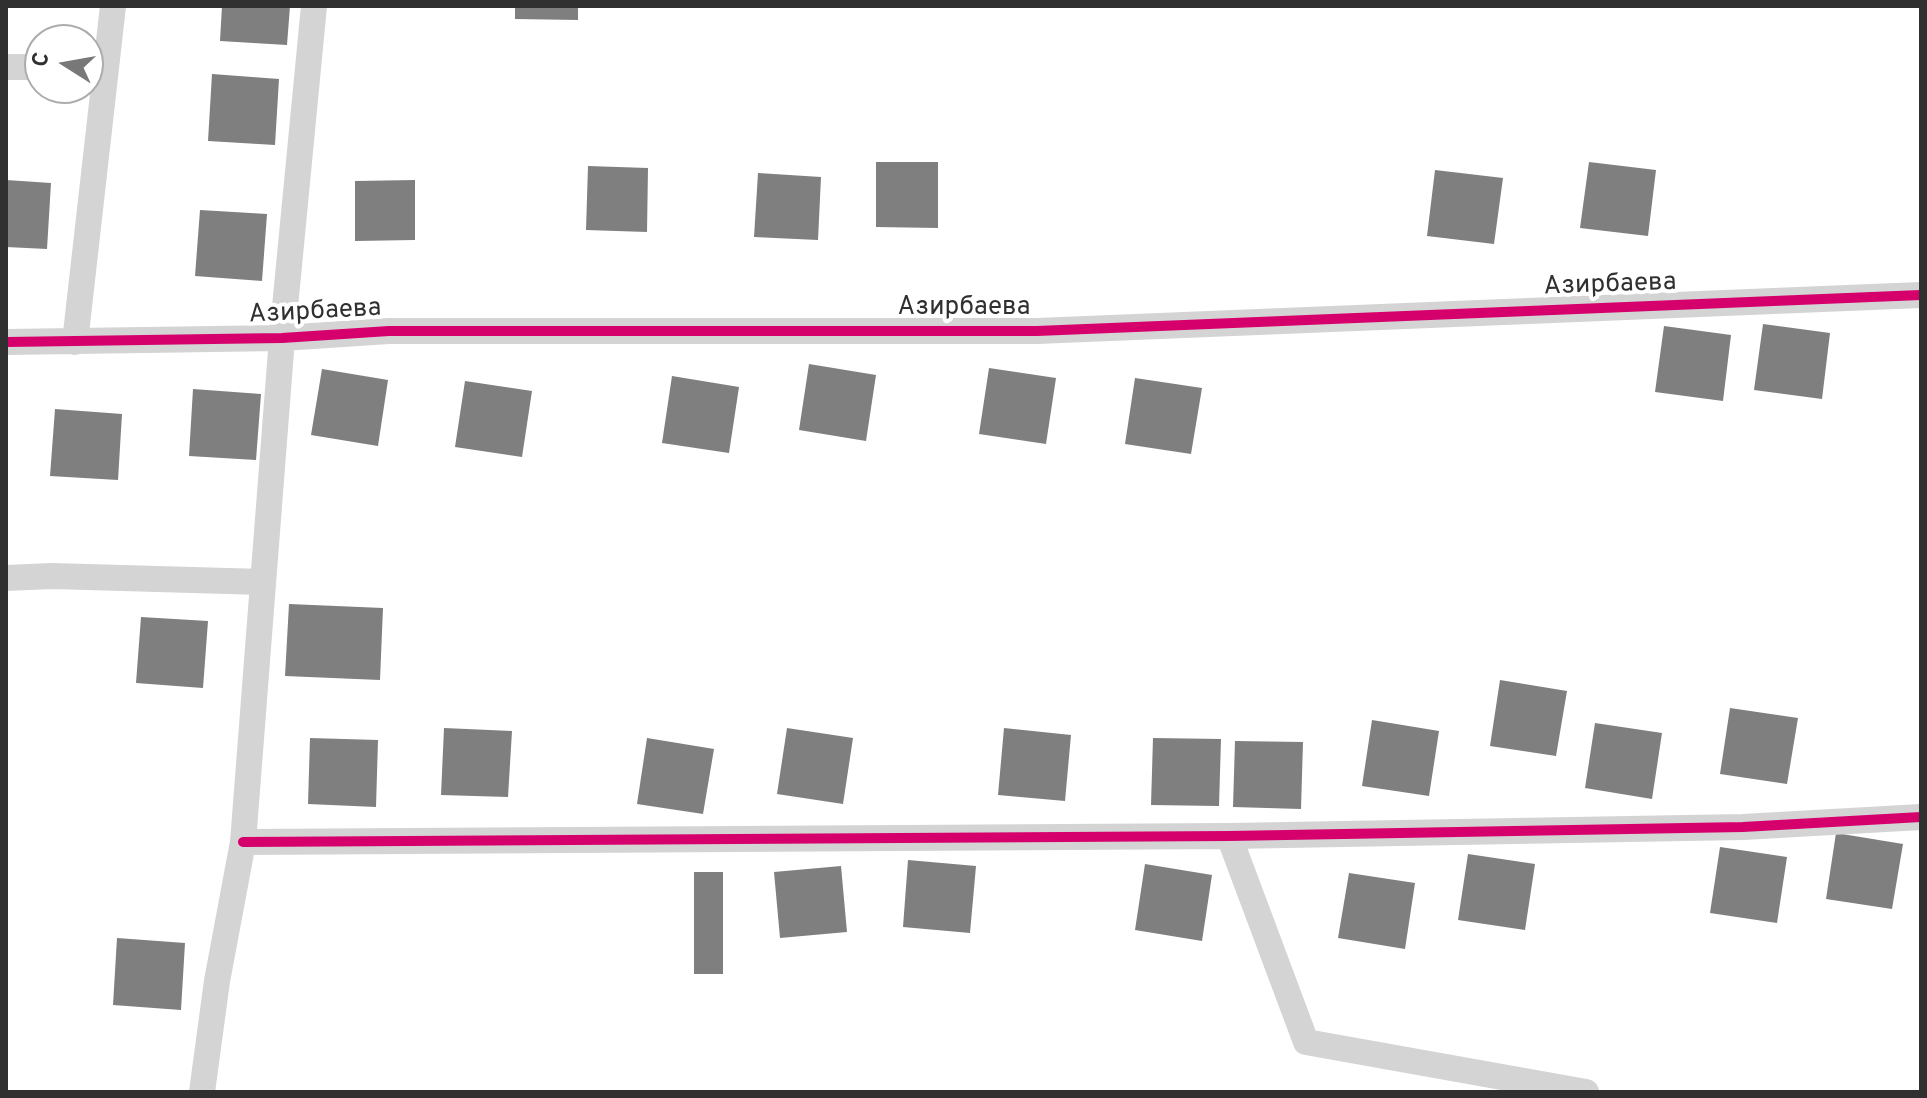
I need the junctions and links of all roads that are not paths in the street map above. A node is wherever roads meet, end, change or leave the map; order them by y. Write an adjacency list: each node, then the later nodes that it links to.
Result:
1 (113, 6): 3 (street)
2 (314, 6): 6 (street)
3 (104, 39)
4 (93, 104): 8 (street)
5 (1921, 295): 6 (street, Азирбаева)
6 (282, 338): 8 (street, Азирбаева); 10 (street)
7 (6, 342): 8 (street, Азирбаева)
8 (75, 342)
9 (6, 578): 10 (street)
10 (263, 582): 13 (street)
11 (1921, 817): 12 (street)
12 (1229, 836): 13 (street); 15 (street)
13 (243, 842): 14 (street)
14 (202, 1092)
15 (1586, 1092)

